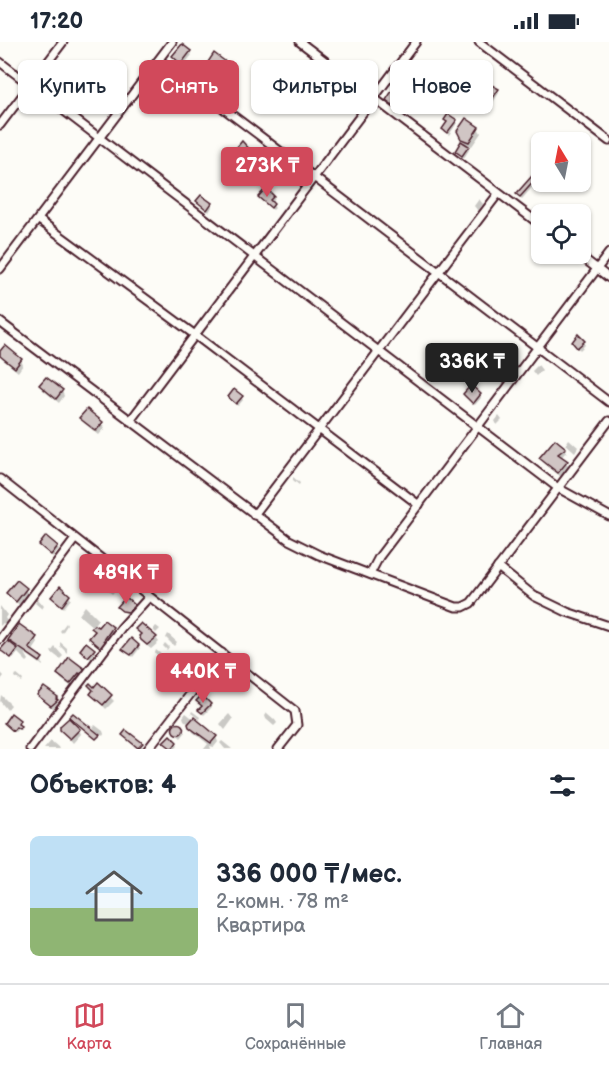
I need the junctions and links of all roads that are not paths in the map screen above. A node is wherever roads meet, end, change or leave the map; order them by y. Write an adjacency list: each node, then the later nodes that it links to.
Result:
1 (63, 42): 6 (street)
2 (172, 42): 7 (street)
3 (300, 42): 8 (street)
4 (416, 42): 12 (street)
5 (479, 42): 20 (street)
6 (50, 60)
7 (159, 60)
8 (323, 60)
9 (0, 62): 10 (street)
10 (18, 76)
11 (139, 86): 19 (street)
12 (378, 92)
13 (18, 102): 18 (street)
14 (378, 103): 22 (street)
15 (67, 114): 19 (street)
16 (231, 114): 21 (street)
17 (362, 114): 21 (street)
18 (0, 125)
19 (99, 138): 24 (street); 26 (street)
20 (609, 141)
21 (315, 177): 26 (street); 30 (street)
22 (498, 194): 23 (street); 30 (street)
23 (531, 218)
24 (39, 220): 28 (street); 33 (street)
25 (609, 253): 29 (street)
26 (254, 256): 33 (street); 35 (street)
27 (591, 264): 29 (street)
28 (0, 269)
29 (597, 269): 31 (street); 34 (street)
30 (437, 273): 34 (street); 35 (street)
31 (609, 278)
32 (0, 322): 37 (street)
33 (195, 335): 37 (street); 40 (street)
34 (538, 348): 36 (street); 39 (street)
35 (379, 351): 39 (street); 40 (street)
36 (609, 402)
37 (130, 421): 44 (street)
38 (609, 421): 42 (street)
39 (479, 427): 42 (street); 43 (street)
40 (318, 430): 43 (street); 44 (street)
41 (0, 481): 46 (street)
42 (558, 488): 45 (street); 47 (street)
43 (419, 505): 48 (street)
44 (254, 515): 48 (street)
45 (609, 516)
46 (75, 539): 49 (street); 51 (street)
47 (498, 567): 48 (street); 50 (street)
48 (370, 574)
49 (149, 597): 52 (street); 53 (street)
50 (609, 626)
51 (0, 639)
52 (222, 653): 54 (street); 55 (street)
53 (30, 749)
54 (148, 749)
55 (278, 749)

